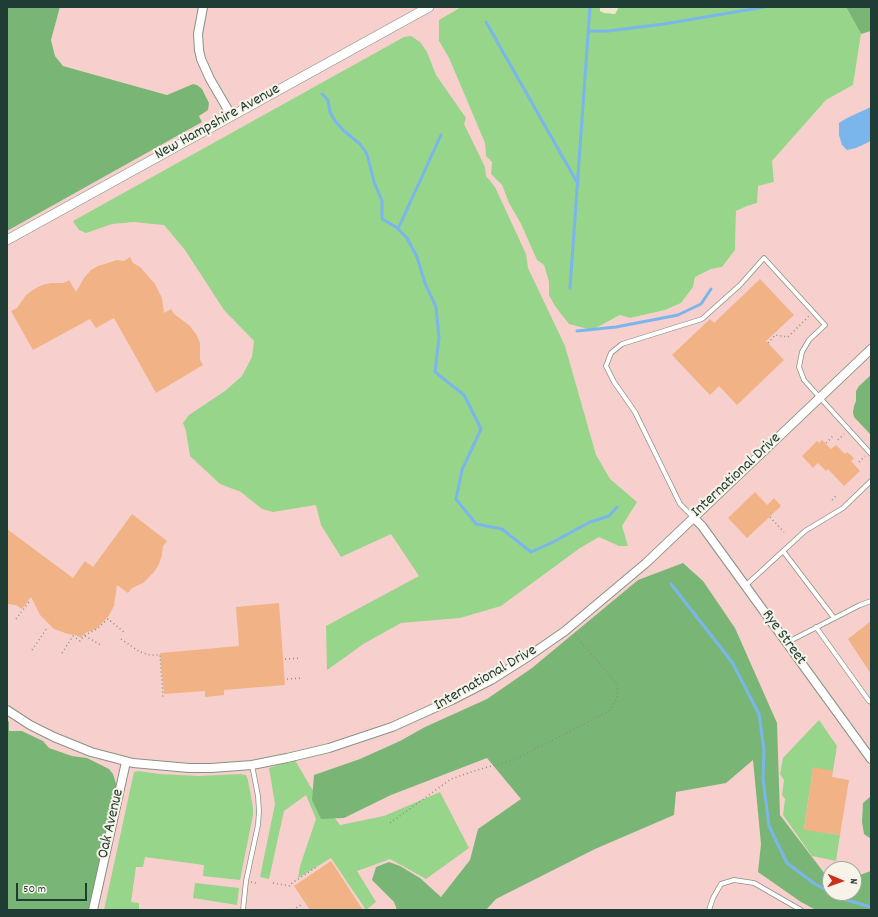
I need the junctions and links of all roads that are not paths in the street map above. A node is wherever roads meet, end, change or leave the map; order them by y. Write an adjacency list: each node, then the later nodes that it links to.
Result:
1 (203, 7): 3 (street)
2 (429, 7): 3 (street, New Hampshire Avenue)
3 (231, 115): 4 (street, New Hampshire Avenue)
4 (7, 240)
5 (871, 349): 6 (street, International Drive)
6 (820, 398): 7 (lane); 9 (street, International Drive); 9 (lane)
7 (871, 454)
8 (871, 481): 10 (lane)
9 (692, 517): 11 (street, Rye Street); 20 (street, International Drive)
10 (783, 551): 11 (lane); 13 (lane)
11 (745, 586): 15 (street, Rye Street)
12 (871, 601): 13 (lane)
13 (834, 618): 14 (lane)
14 (816, 627): 15 (lane); 16 (lane)
15 (786, 642): 18 (street, Rye Street)
16 (871, 702)
17 (7, 710): 19 (street, International Drive)
18 (871, 759)
19 (126, 762): 20 (street, International Drive); 21 (street, Oak Avenue)
20 (252, 765): 22 (lane)
21 (93, 910)
22 (243, 910)
23 (709, 910): 24 (lane)
24 (801, 910)

